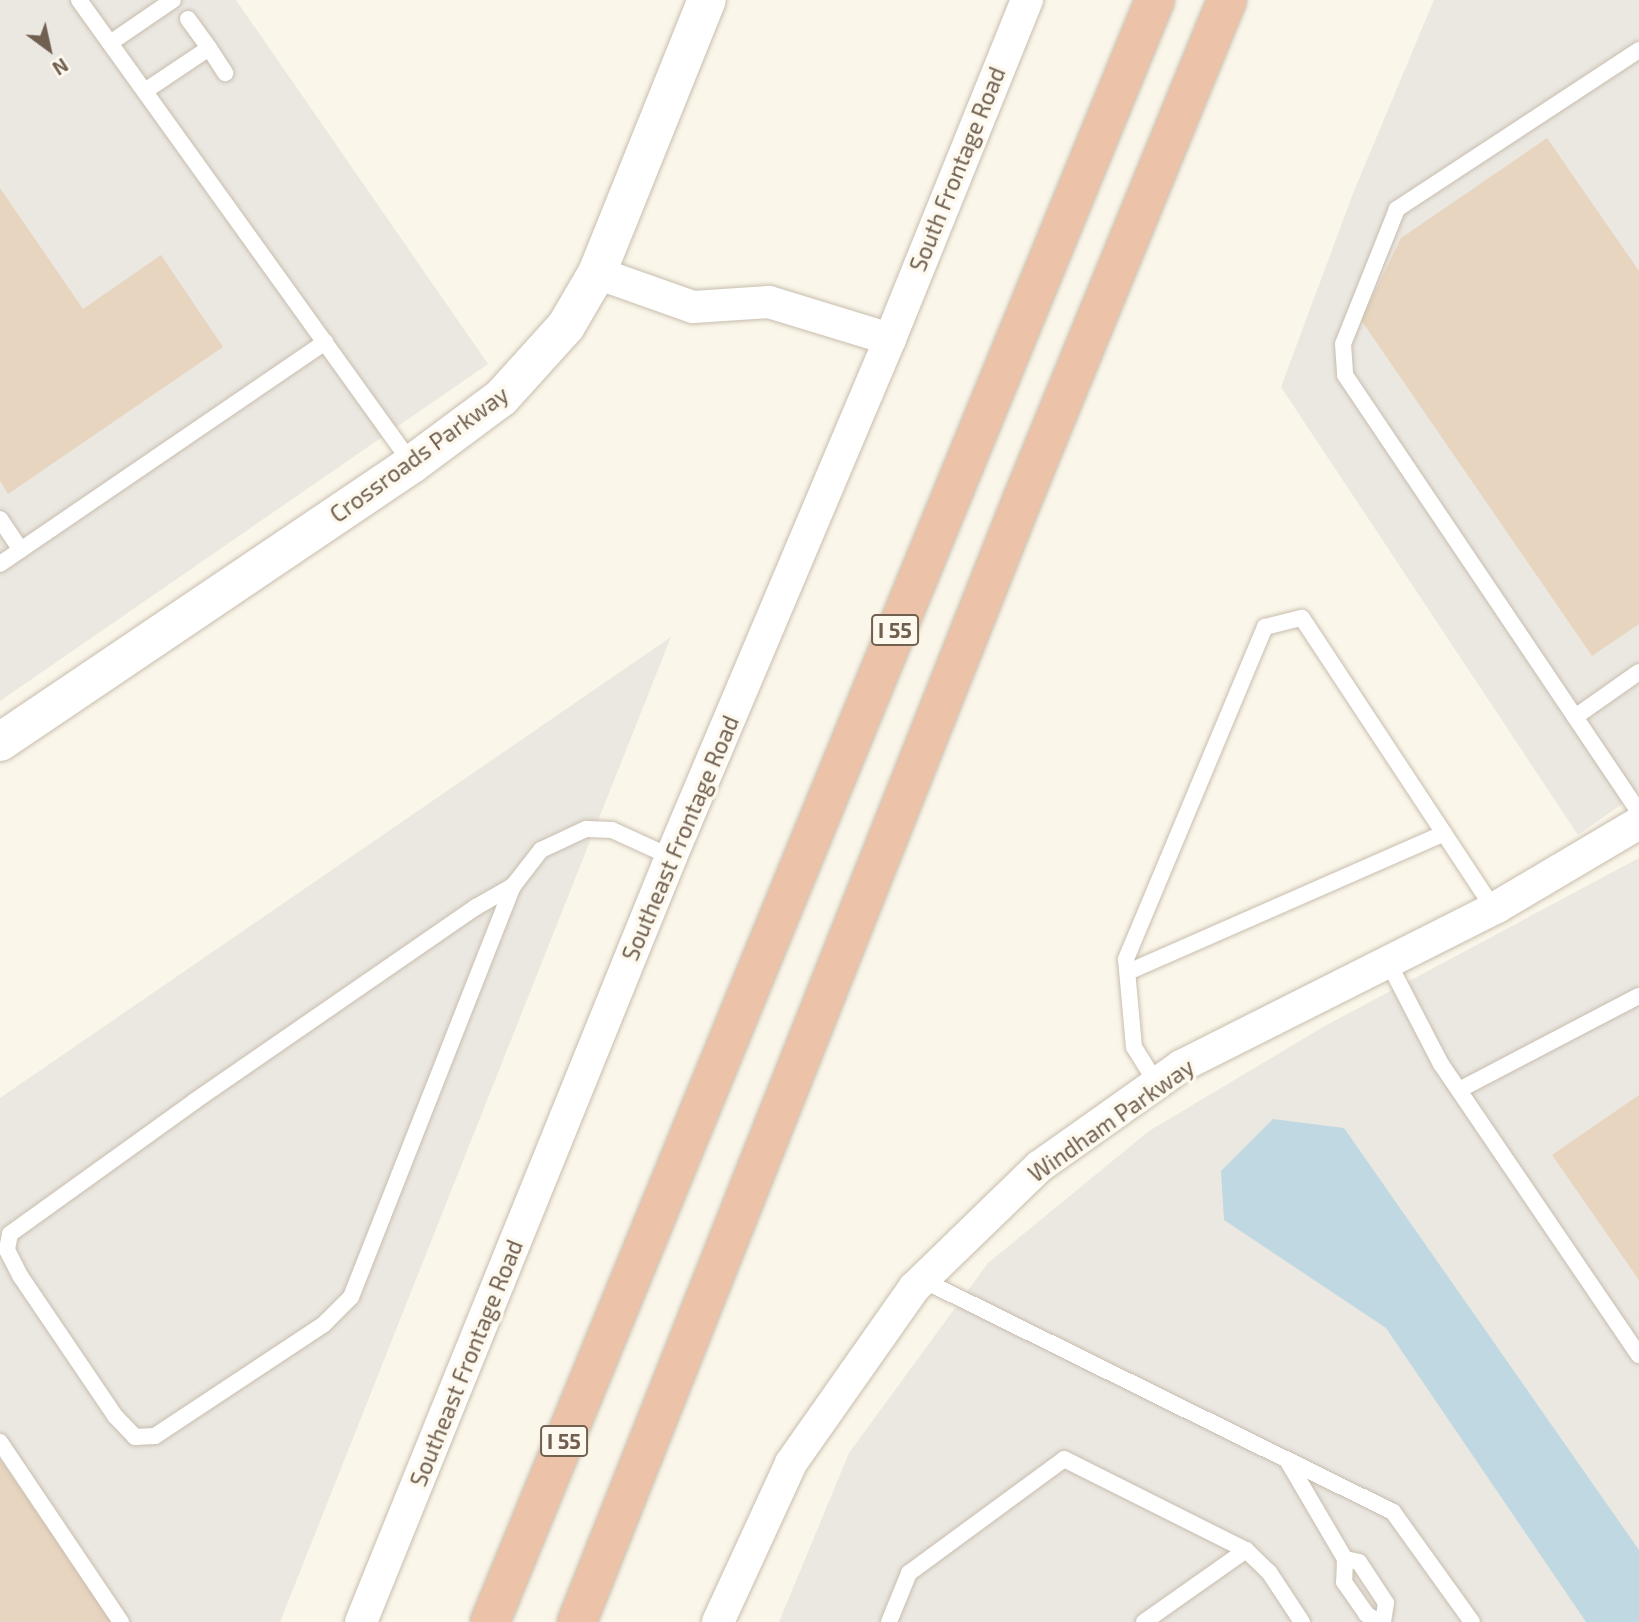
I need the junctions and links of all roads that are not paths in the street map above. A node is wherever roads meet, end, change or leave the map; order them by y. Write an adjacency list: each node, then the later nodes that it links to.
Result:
1 (79, 0): 8 (lane)
2 (173, 0): 8 (lane)
3 (707, 0): 13 (street, Crossroads Parkway)
4 (1027, 0): 14 (street, South Frontage Road)
5 (1155, 0): 42 (highway, I 55)
6 (1227, 0): 43 (highway)
7 (188, 19): 9 (lane)
8 (110, 43): 12 (lane)
9 (209, 48): 11 (lane); 12 (lane)
10 (1639, 50): 21 (lane)
11 (225, 73)
12 (145, 91): 15 (lane)
13 (597, 273): 14 (street); 16 (street, Crossroads Parkway)
14 (890, 339): 26 (street, Southeast Frontage Road)
15 (326, 342): 16 (lane); 18 (lane)
16 (412, 464): 22 (street, Crossroads Parkway)
17 (0, 519): 18 (lane)
18 (21, 550): 19 (lane)
19 (0, 564)
20 (1639, 672): 21 (lane)
21 (1575, 717): 23 (lane)
22 (0, 742)
23 (1639, 812)
24 (1639, 823): 28 (street, Windham Parkway)
25 (1444, 833): 28 (lane); 30 (lane); 30 (lane)
26 (671, 857): 27 (lane); 41 (street, Southeast Frontage Road)
27 (513, 886): 27 (lane)
28 (1494, 909): 29 (street, Windham Parkway)
29 (1387, 960): 32 (street, Windham Parkway); 33 (lane)
30 (1128, 972): 32 (lane)
31 (1639, 996): 33 (lane)
32 (1157, 1084): 34 (street, Windham Parkway)
33 (1458, 1090): 35 (lane)
34 (923, 1280): 37 (lane); 44 (street, Windham Parkway)
35 (1639, 1355)
36 (0, 1442): 40 (lane)
37 (1287, 1460): 39 (lane); 49 (lane)
38 (1246, 1550): 45 (lane); 46 (lane); 47 (lane)
39 (1345, 1559): 48 (lane); 48 (lane)
40 (121, 1622)
41 (361, 1622)
42 (490, 1622)
43 (577, 1622)
44 (718, 1622)
45 (889, 1622)
46 (1144, 1622)
47 (1302, 1622)
48 (1381, 1622)
49 (1472, 1622)

